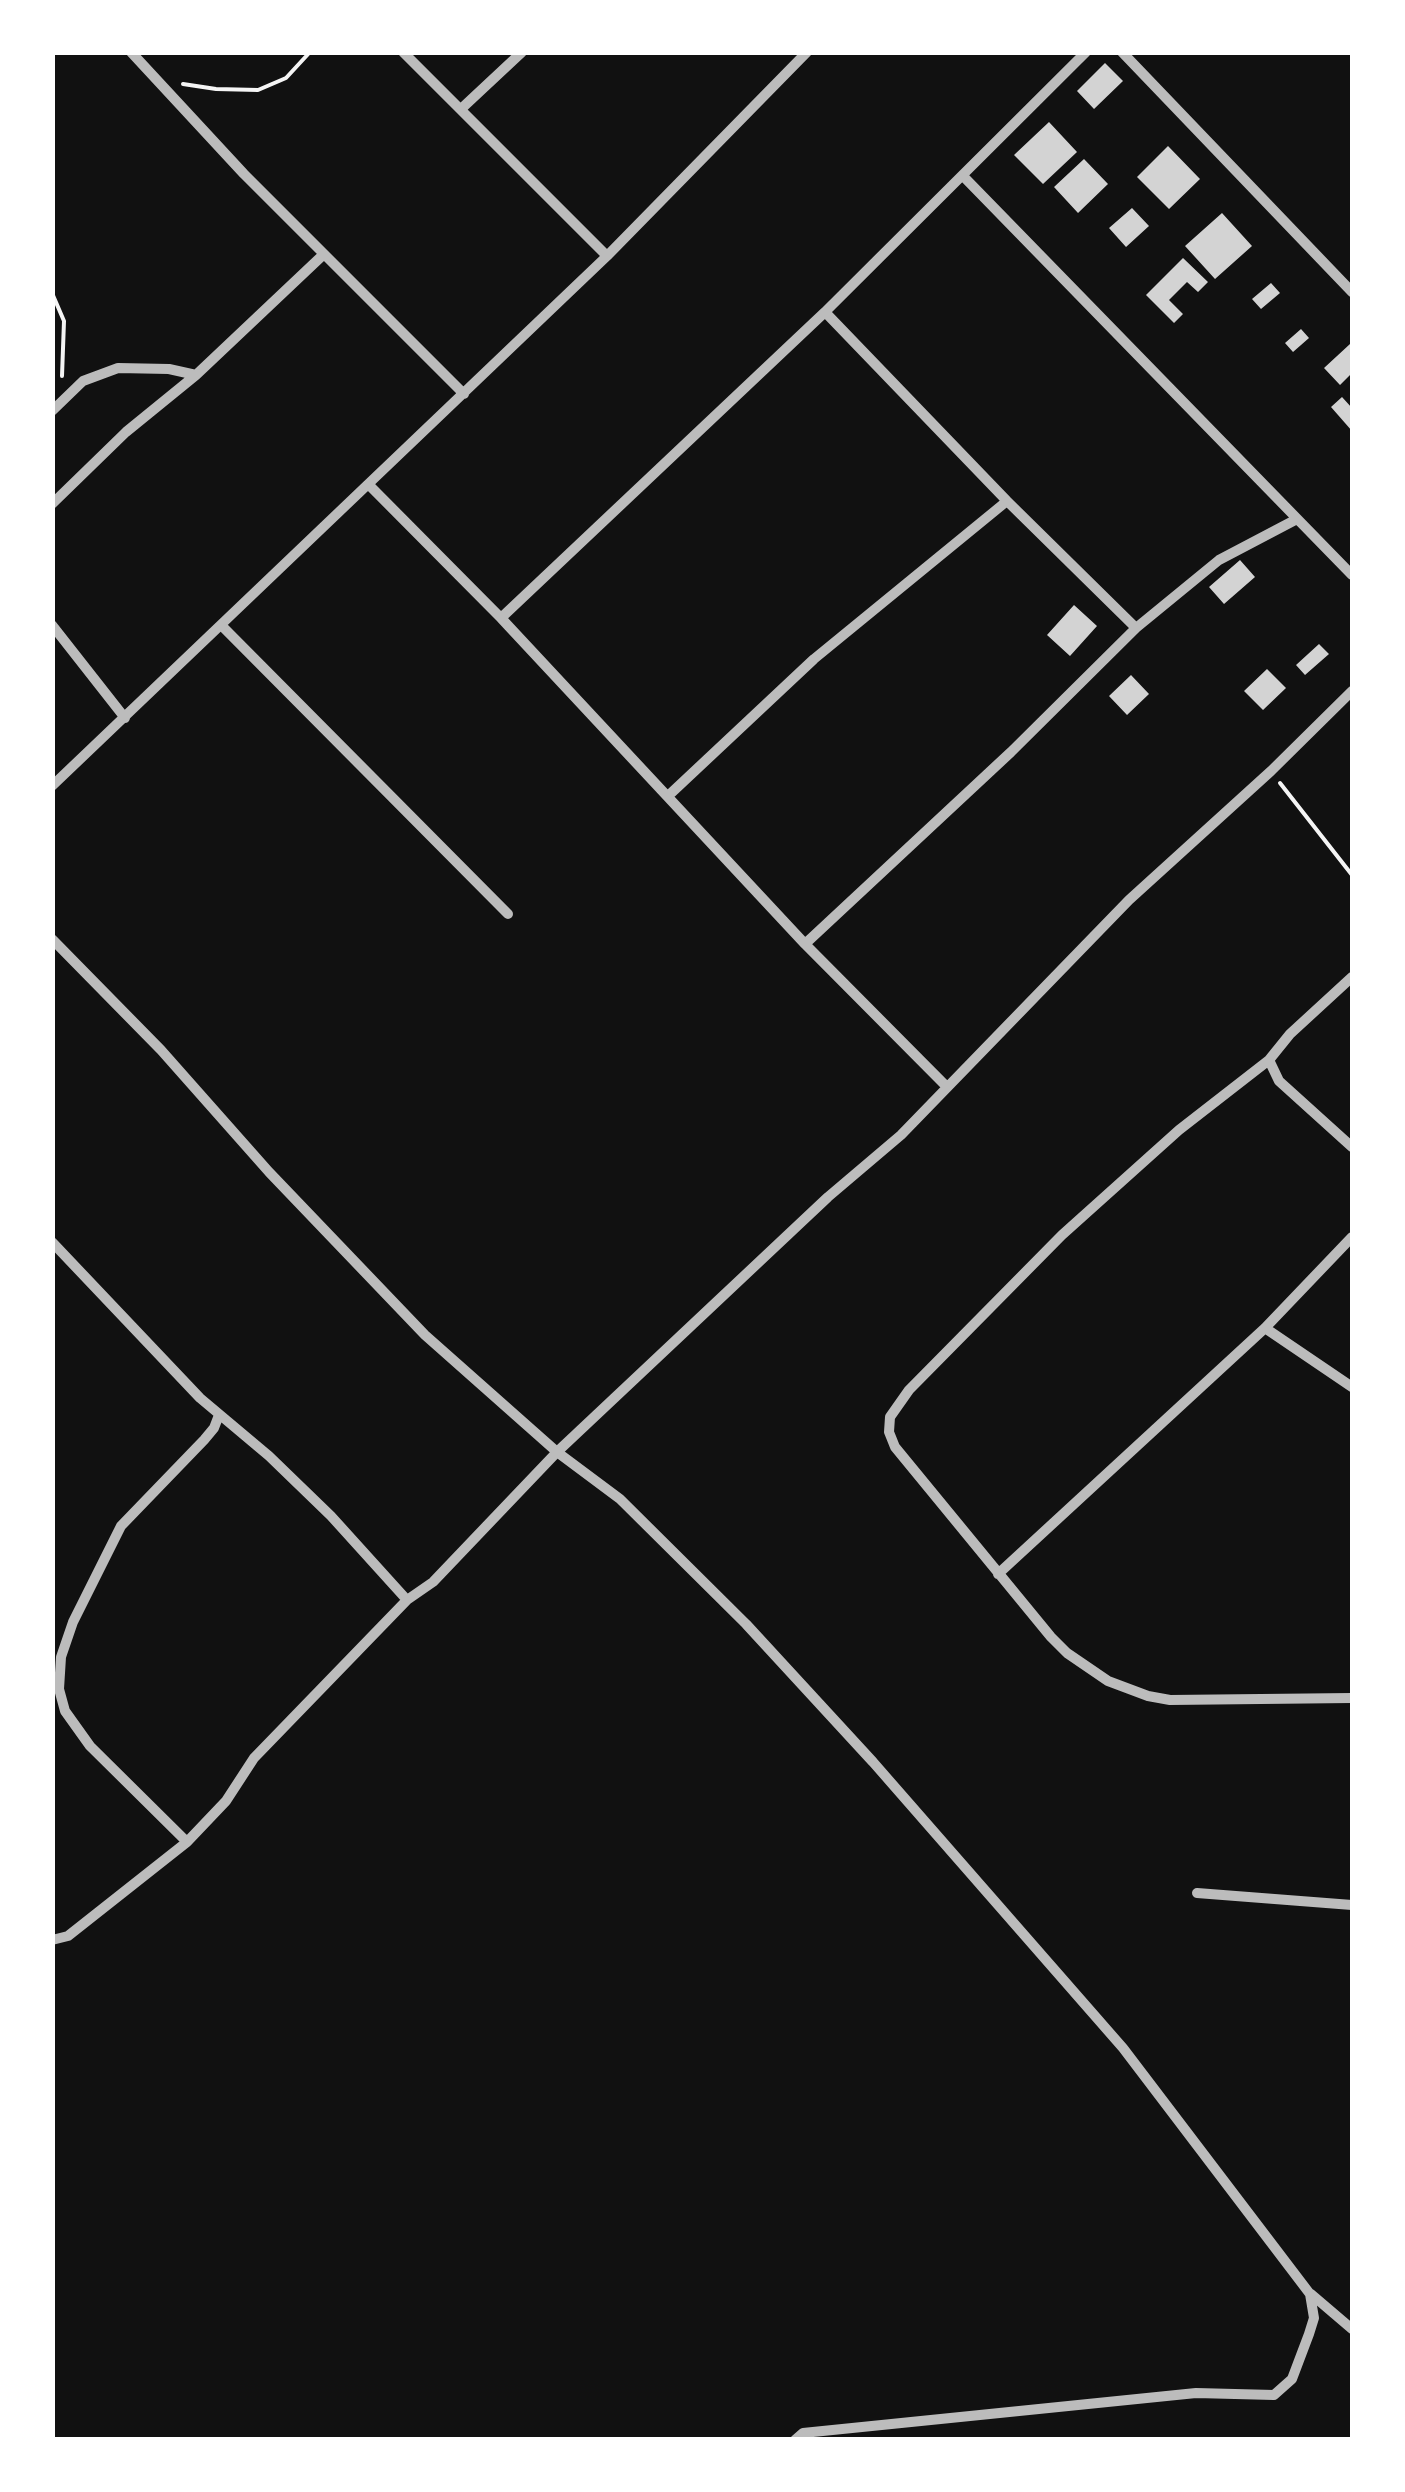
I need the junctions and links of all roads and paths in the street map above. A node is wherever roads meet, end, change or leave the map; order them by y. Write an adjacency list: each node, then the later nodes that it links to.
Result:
1 (130, 52): 8 (street)
2 (310, 52): 8 (path)
3 (404, 52): 9 (street)
4 (522, 52): 9 (street)
5 (806, 52): 12 (street)
6 (1086, 52): 10 (street)
7 (1122, 52): 13 (street)
8 (154, 77): 11 (street)
9 (461, 109): 12 (street)
10 (964, 176): 15 (street); 23 (street)
11 (324, 254): 16 (street); 17 (street)
12 (608, 256): 17 (street)
13 (1352, 292)
14 (52, 293): 18 (path)
15 (825, 312): 21 (street); 25 (street)
16 (196, 375): 18 (street); 22 (street)
17 (464, 394): 20 (street)
18 (62, 401): 19 (street)
19 (52, 411)
20 (370, 486): 25 (street); 27 (street)
21 (1007, 501): 28 (street); 33 (street)
22 (52, 504)
23 (1297, 519): 24 (street); 28 (street)
24 (1352, 575)
25 (501, 618): 33 (street)
26 (52, 625): 30 (street)
27 (222, 626): 30 (street); 35 (street)
28 (1136, 628): 37 (street)
29 (1352, 691): 31 (street)
30 (125, 718): 32 (street)
31 (1271, 771): 34 (path); 40 (street)
32 (52, 786)
33 (668, 796): 37 (street)
34 (1352, 875)
35 (508, 914)
36 (52, 939): 47 (street)
37 (805, 944): 40 (street)
38 (1352, 977): 39 (street)
39 (1269, 1060): 41 (street); 48 (street)
40 (947, 1087): 47 (street)
41 (1352, 1147)
42 (1352, 1238): 44 (street)
43 (52, 1242): 46 (street)
44 (1265, 1328): 45 (street); 48 (street)
45 (1352, 1386)
46 (218, 1415): 49 (street); 51 (street)
47 (557, 1452): 49 (street); 55 (street)
48 (998, 1574): 50 (street)
49 (407, 1600): 51 (street)
50 (1352, 1698)
51 (187, 1842): 54 (street)
52 (1197, 1893): 53 (street)
53 (1352, 1906)
54 (52, 1940)
55 (1310, 2294): 56 (street); 57 (street)
56 (1352, 2329)
57 (795, 2440)

